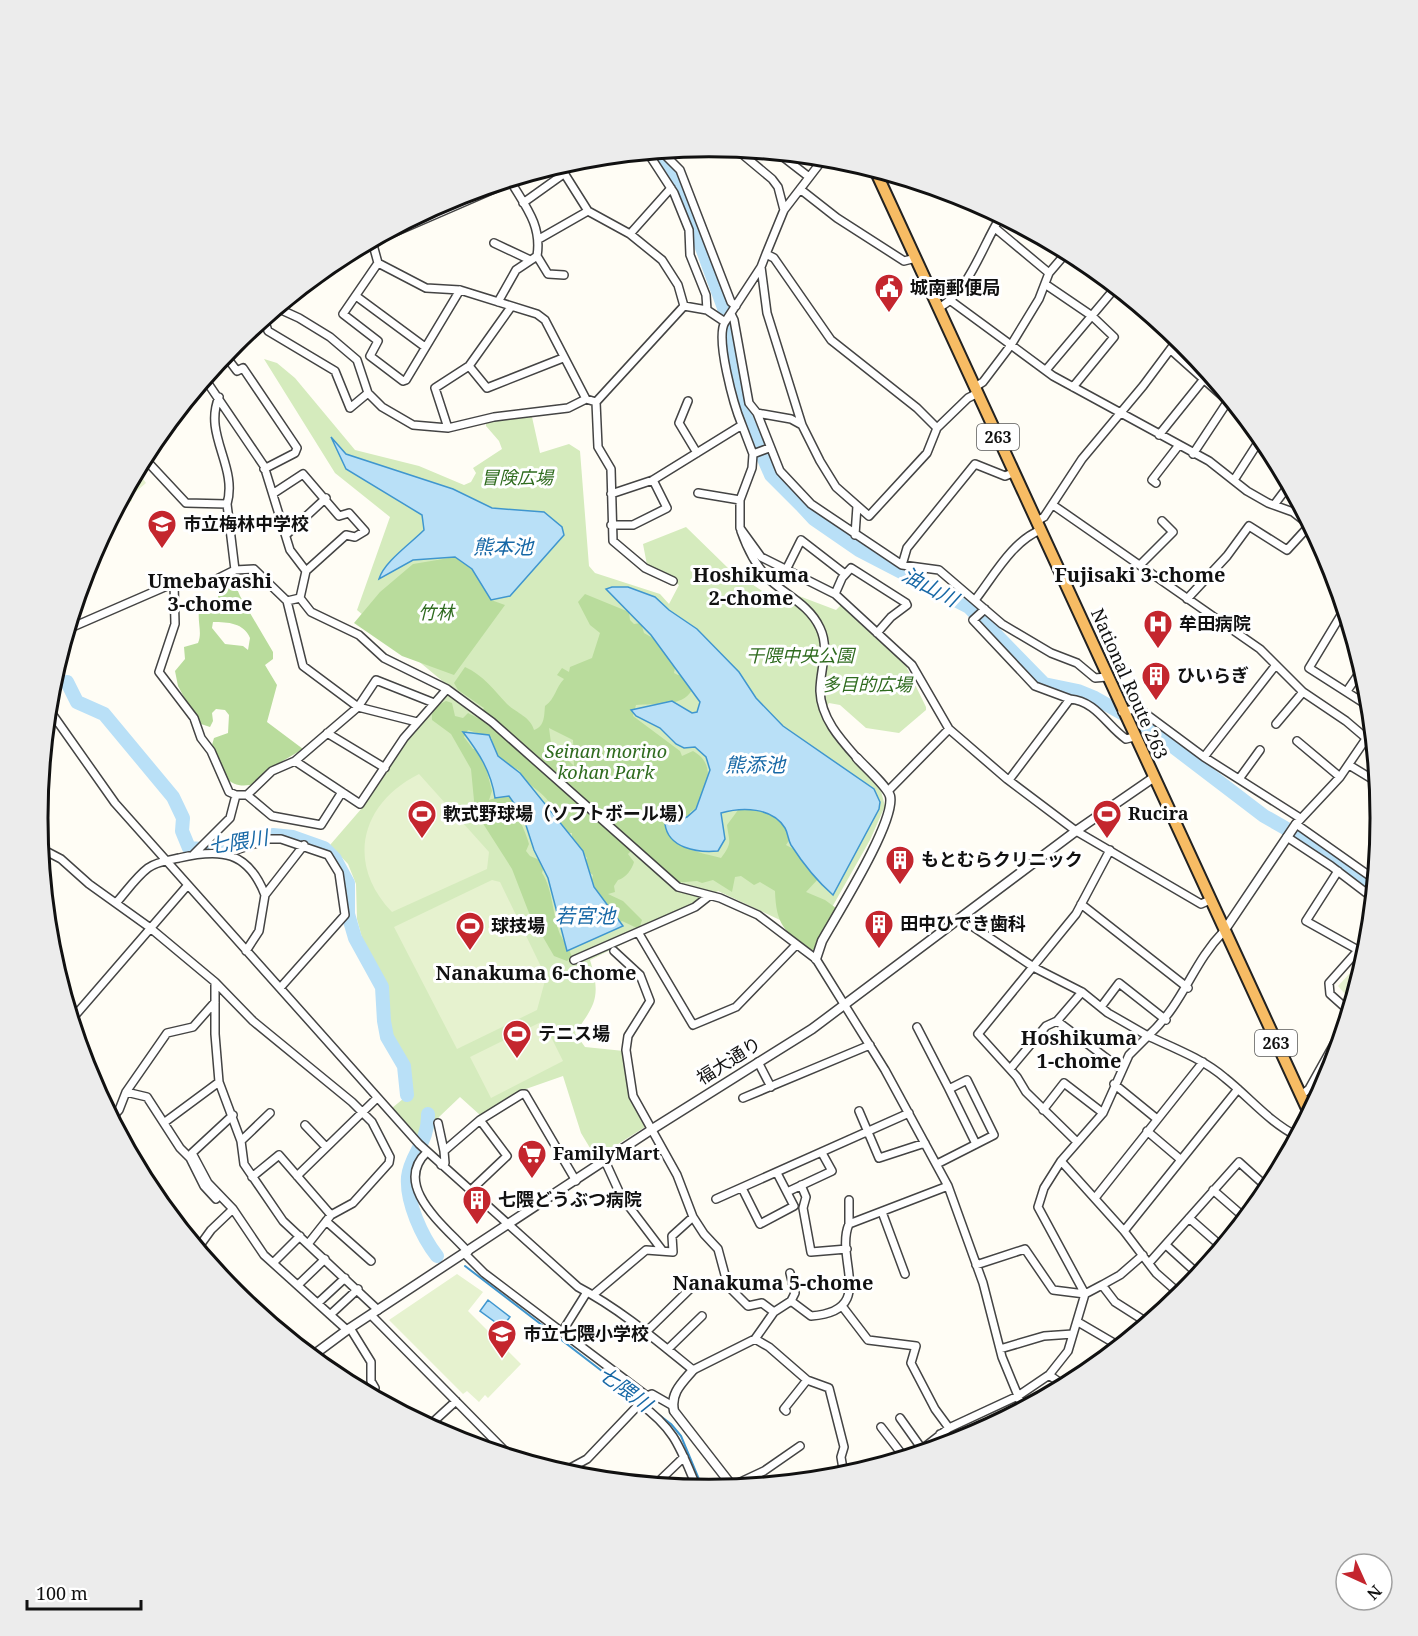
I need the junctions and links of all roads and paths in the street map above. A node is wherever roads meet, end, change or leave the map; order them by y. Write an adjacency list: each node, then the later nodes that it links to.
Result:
1 (668, 158): 38 (street)
2 (747, 158): 14 (street)
3 (652, 160): 11 (street)
4 (790, 162): 8 (street)
5 (817, 167): 8 (street)
6 (565, 173): 15 (street)
7 (564, 174): 13 (street)
8 (809, 177): 12 (street)
9 (880, 180): 24 (highway, National Route 263 / 263)
10 (515, 187): 13 (street)
11 (671, 188): 18 (street); 41 (street)
12 (800, 189): 14 (street); 24 (street)
13 (524, 203): 19 (street)
14 (784, 210): 22 (street)
15 (588, 211): 18 (street); 19 (street)
16 (997, 223): 17 (street)
17 (995, 228): 29 (street); 35 (street)
18 (630, 234): 37 (street)
19 (539, 239): 23 (street)
20 (494, 243): 25 (street)
21 (374, 249): 27 (street)
22 (766, 254): 28 (street); 70 (street)
23 (537, 256): 25 (street); 30 (street)
24 (916, 258): 40 (highway, National Route 263 / 263)
25 (528, 259): 36 (street)
26 (1061, 259): 29 (street)
27 (378, 263): 32 (street); 34 (street)
28 (761, 267): 38 (street); 68 (street)
29 (1049, 273): 31 (street)
30 (564, 275)
31 (1045, 284): 44 (street); 47 (street)
32 (460, 290): 36 (street); 48 (street)
33 (1111, 294): 44 (street)
34 (356, 296): 48 (street); 48 (street)
35 (951, 301): 40 (street); 47 (street)
36 (498, 302): 39 (street)
37 (684, 306): 41 (street); 63 (street)
38 (736, 306): 43 (street)
39 (511, 307): 50 (street); 52 (street)
40 (939, 308): 58 (highway, National Route 263 / 263)
41 (707, 310): 45 (street)
42 (285, 312): 59 (street)
43 (731, 314): 45 (street); 65 (street)
44 (1092, 316): 53 (street); 57 (street)
45 (725, 322): 67 (street)
46 (267, 327): 59 (street)
47 (1011, 345): 53 (street); 58 (street)
48 (425, 347)
49 (1171, 350): 54 (street); 66 (street)
50 (563, 358): 52 (street); 61 (street)
51 (231, 363): 79 (street)
52 (469, 366): 69 (street)
53 (1046, 370): 57 (street)
54 (1198, 374)
55 (1204, 379): 71 (street)
56 (210, 385): 60 (street)
57 (1073, 387): 66 (street)
58 (977, 390): 70 (street); 80 (highway, National Route 263 / 263)
59 (368, 393): 69 (street)
60 (219, 397): 79 (street); 90 (street)
61 (586, 399): 63 (street); 69 (street)
62 (688, 401): 75 (street)
63 (596, 402): 86 (street)
64 (1225, 406): 77 (street)
65 (757, 413): 68 (street); 74 (street)
66 (1120, 413): 71 (street); 91 (street)
67 (742, 425): 75 (street); 76 (street)
68 (802, 425): 93 (street)
69 (448, 428)
70 (937, 428): 93 (street)
71 (1159, 435): 72 (street)
72 (1179, 446): 77 (street); 83 (street)
73 (1256, 446): 82 (street)
74 (769, 448): 76 (street); 101 (street)
75 (698, 453): 81 (street)
76 (753, 454): 89 (street)
77 (1193, 454): 82 (street)
78 (150, 465): 90 (street)
79 (264, 469): 85 (street)
80 (1014, 472): 97 (highway, National Route 263 / 263); 102 (street)
81 (653, 480): 86 (street); 96 (street)
82 (1234, 480): 92 (street)
83 (1156, 483)
84 (1283, 492): 92 (street)
85 (274, 493): 88 (street); 100 (street)
86 (611, 494): 96 (street)
87 (699, 494): 89 (street)
88 (326, 498): 100 (street); 106 (street)
89 (740, 500): 98 (street)
90 (227, 504): 104 (street)
91 (1053, 505): 97 (street); 103 (street)
92 (1274, 505): 94 (street)
93 (857, 506): 101 (street)
94 (1295, 514)
95 (1162, 521): 103 (street)
96 (611, 525): 108 (street)
97 (1039, 525): 113 (street); 120 (highway, National Route 263 / 263)
98 (740, 528): 105 (street); 141 (street)
99 (1303, 529): 112 (street)
100 (287, 534): 106 (street)
101 (855, 536): 102 (street)
102 (902, 565): 113 (street)
103 (1140, 565): 112 (street)
104 (235, 570): 109 (street); 114 (street)
105 (786, 570): 107 (street); 110 (street)
106 (306, 571): 111 (street)
107 (845, 574): 110 (street); 118 (street)
108 (673, 581)
109 (174, 583): 117 (street); 152 (street)
110 (835, 594): 118 (street)
111 (300, 598): 114 (street); 122 (street)
112 (1187, 598): 119 (street)
113 (975, 600): 115 (street)
114 (286, 601): 129 (street)
115 (985, 609): 120 (street); 125 (street)
116 (1339, 619): 123 (street)
117 (77, 625)
118 (877, 633): 133 (street)
119 (1275, 666): 124 (street); 140 (street)
120 (1107, 677): 128 (highway, National Route 263 / 263)
121 (1355, 680): 123 (street)
122 (447, 689): 127 (street); 168 (street)
123 (1347, 691): 126 (street)
124 (1303, 692): 132 (street); 136 (street)
125 (1070, 699): 135 (street); 149 (street)
126 (1359, 699)
127 (434, 703): 129 (street); 131 (street)
128 (1120, 706): 135 (highway, National Route 263 / 263); 140 (street)
129 (358, 707): 131 (street); 134 (street)
130 (56, 719): 162 (street)
131 (417, 722): 144 (street)
132 (1276, 724)
133 (949, 729): 149 (street); 150 (street)
134 (327, 733): 142 (street); 144 (street)
135 (1134, 737): 147 (highway, National Route 263 / 263)
136 (1365, 737)
137 (1365, 740): 143 (street)
138 (1298, 741): 145 (street)
139 (1260, 750): 148 (street)
140 (1204, 757): 148 (street)
141 (856, 758): 150 (street)
142 (295, 761): 151 (street); 153 (street)
143 (1349, 765): 145 (street); 146 (street)
144 (385, 768): 151 (street)
145 (1340, 777): 154 (street)
146 (1369, 777)
147 (1153, 778): 155 (street, 福大通り); 169 (highway, National Route 263 / 263)
148 (1239, 779): 154 (street)
149 (1009, 780): 155 (street)
150 (888, 791): 181 (street)
151 (342, 792): 153 (street)
152 (236, 795): 153 (street); 161 (street)
153 (247, 795)
154 (1298, 821): 156 (street); 164 (street)
155 (1076, 831): 158 (street); 172 (street, 福大通り)
156 (1287, 837): 163 (street); 174 (street)
157 (304, 845): 160 (street); 167 (street); 185 (street)
158 (1110, 850): 169 (street); 171 (street)
159 (49, 853): 170 (street)
160 (226, 853): 161 (street); 167 (street)
161 (194, 854): 162 (street)
162 (164, 861): 165 (street); 170 (street)
163 (1338, 871): 166 (street); 177 (street)
164 (1367, 874)
165 (187, 886): 173 (street); 178 (street)
166 (1365, 892)
167 (265, 895): 178 (street)
168 (709, 896): 175 (street); 176 (street)
169 (1210, 900): 174 (highway, National Route 263 / 263)
170 (116, 903): 173 (street)
171 (1081, 904): 183 (street); 186 (street)
172 (960, 918): 183 (street); 190 (street, 福大通り)
173 (149, 927): 184 (street); 192 (street)
174 (1224, 931): 186 (street); 209 (highway, National Route 263 / 263)
175 (638, 932): 176 (street); 182 (street)
176 (796, 945): 181 (street)
177 (1356, 949)
178 (246, 951): 185 (street)
179 (614, 951): 226 (street)
180 (1356, 953): 189 (street)
181 (816, 959): 190 (street)
182 (573, 960)
183 (1035, 968): 187 (street); 201 (street)
184 (215, 982): 188 (street); 219 (street)
185 (280, 988): 210 (street)
186 (1188, 988): 193 (street)
187 (1082, 992): 191 (street); 194 (street)
188 (215, 1002): 203 (street); 208 (street)
189 (1342, 1005)
190 (844, 1007): 197 (street); 198 (street, 福大通り)
191 (1101, 1007): 193 (street); 196 (street)
192 (78, 1011)
193 (1166, 1020): 196 (street)
194 (1057, 1021): 201 (street); 202 (street)
195 (917, 1027): 206 (street)
196 (1148, 1036): 199 (street); 202 (street)
197 (870, 1045): 205 (street); 217 (street)
198 (758, 1062): 205 (street); 226 (street, 福大通り)
199 (1203, 1062): 207 (street); 221 (street)
200 (1321, 1068): 209 (street)
201 (1010, 1069): 213 (street)
202 (1121, 1069): 204 (street)
203 (219, 1082): 220 (street); 223 (street)
204 (1114, 1084): 218 (street); 221 (street)
205 (771, 1087): 211 (street)
206 (949, 1089): 233 (street); 233 (street)
207 (1238, 1089): 228 (street); 238 (street)
208 (126, 1092): 215 (street); 223 (street)
209 (1301, 1095): 212 (highway, National Route 263 / 263)
210 (377, 1098): 219 (street); 236 (street)
211 (743, 1098)
212 (1305, 1104)
213 (1043, 1110): 218 (street); 231 (street)
214 (858, 1111): 229 (street)
215 (117, 1112)
216 (270, 1113): 230 (street)
217 (909, 1113): 229 (street); 232 (street)
218 (1103, 1113): 231 (street)
219 (361, 1114): 234 (street); 261 (street)
220 (233, 1115): 230 (street); 258 (street)
221 (1157, 1119): 227 (street)
222 (480, 1120): 235 (street); 246 (street); 252 (street)
223 (165, 1122): 255 (street)
224 (438, 1123): 235 (street)
225 (305, 1125): 234 (street)
226 (654, 1128): 239 (street, 福大通り); 262 (street)
227 (1147, 1131): 238 (street); 254 (street)
228 (1290, 1132)
229 (868, 1133): 232 (street); 237 (street)
230 (241, 1141): 245 (street)
231 (1077, 1142): 240 (street)
232 (925, 1143): 241 (street)
233 (976, 1144): 241 (street)
234 (326, 1148): 244 (street)
235 (444, 1151): 242 (street)
236 (426, 1152): 242 (street); 275 (street)
237 (822, 1153): 243 (street); 248 (street)
238 (1180, 1160): 267 (street)
239 (605, 1161): 246 (street, 福大通り); 274 (street)
240 (1061, 1161): 254 (street); 292 (street)
241 (937, 1164): 249 (street)
242 (441, 1165): 252 (street)
243 (777, 1173): 250 (street); 253 (street)
244 (297, 1176): 245 (street); 261 (street)
245 (252, 1177): 268 (street)
246 (576, 1181): 265 (street, 福大通り)
247 (1261, 1182): 251 (street)
248 (801, 1185): 253 (street); 273 (street)
249 (948, 1186): 259 (street); 281 (street)
250 (742, 1188): 253 (street); 256 (street)
251 (1214, 1190): 260 (street); 263 (street)
252 (470, 1191): 265 (street)
253 (787, 1192)
254 (1095, 1198): 267 (street)
255 (216, 1199)
256 (716, 1199)
257 (849, 1200): 266 (street)
258 (233, 1209): 269 (street); 279 (street)
259 (882, 1212): 266 (street); 284 (street)
260 (1239, 1212)
261 (331, 1215): 264 (street)
262 (693, 1216): 274 (street); 297 (street)
263 (1189, 1218): 270 (street); 272 (street)
264 (326, 1221): 271 (street); 278 (street)
265 (508, 1224): 275 (street, 福大通り); 291 (street)
266 (849, 1224): 273 (street)
267 (1124, 1231): 276 (street)
268 (300, 1236): 271 (street); 279 (street)
269 (202, 1242)
270 (1216, 1242)
271 (308, 1244): 277 (street)
272 (1166, 1245): 280 (street); 282 (street)
273 (847, 1249): 295 (street)
274 (662, 1250): 291 (street)
275 (467, 1253): 296 (street, 福大通り); 303 (street)
276 (1143, 1255): 280 (street); 287 (street)
277 (325, 1259): 285 (street); 286 (street)
278 (371, 1262)
279 (273, 1263): 286 (street)
280 (1149, 1263): 288 (street)
281 (976, 1265): 292 (street); 309 (street)
282 (1192, 1269)
283 (790, 1273): 293 (street)
284 (905, 1274)
285 (345, 1278): 290 (street); 294 (street)
286 (298, 1285): 294 (street)
287 (1102, 1285): 292 (street); 300 (street)
288 (1173, 1287)
289 (691, 1288): 304 (street)
290 (358, 1289): 296 (street); 298 (street)
291 (591, 1293): 303 (street); 304 (street)
292 (1085, 1294): 301 (street)
293 (791, 1301): 295 (street); 297 (street)
294 (318, 1303): 298 (street)
295 (842, 1306): 326 (street)
296 (374, 1312): 302 (street, 福大通り); 318 (street)
297 (774, 1312): 306 (street)
298 (331, 1314): 302 (street)
299 (702, 1316): 308 (street)
300 (1141, 1318)
301 (1078, 1322): 305 (street); 307 (street)
302 (349, 1329): 310 (street, 福大通り); 315 (street)
303 (562, 1332): 316 (street)
304 (646, 1332): 308 (street)
305 (1073, 1334): 309 (street); 312 (street)
306 (755, 1339): 311 (street); 313 (street)
307 (1111, 1342)
308 (668, 1349): 311 (street)
309 (1000, 1349): 317 (street)
310 (319, 1351)
311 (693, 1370): 321 (street)
312 (1049, 1375): 314 (street); 317 (street)
313 (807, 1380): 322 (street); 335 (street)
314 (1056, 1380)
315 (375, 1388)
316 (647, 1396): 320 (street); 321 (street)
317 (1018, 1396): 319 (street); 326 (street)
318 (456, 1401): 324 (street); 329 (street)
319 (1020, 1401)
320 (639, 1404): 333 (street); 334 (street)
321 (673, 1406): 339 (street)
322 (786, 1411)
323 (900, 1418): 330 (street)
324 (436, 1420)
325 (881, 1427): 332 (street)
326 (949, 1428): 327 (street)
327 (940, 1434): 328 (street)
328 (934, 1439)
329 (498, 1444)
330 (917, 1445)
331 (800, 1446): 337 (street)
332 (899, 1450)
333 (684, 1457): 336 (street); 338 (street)
334 (576, 1465)
335 (842, 1465)
336 (663, 1478)
337 (749, 1478)
338 (693, 1479)
339 (726, 1479)

